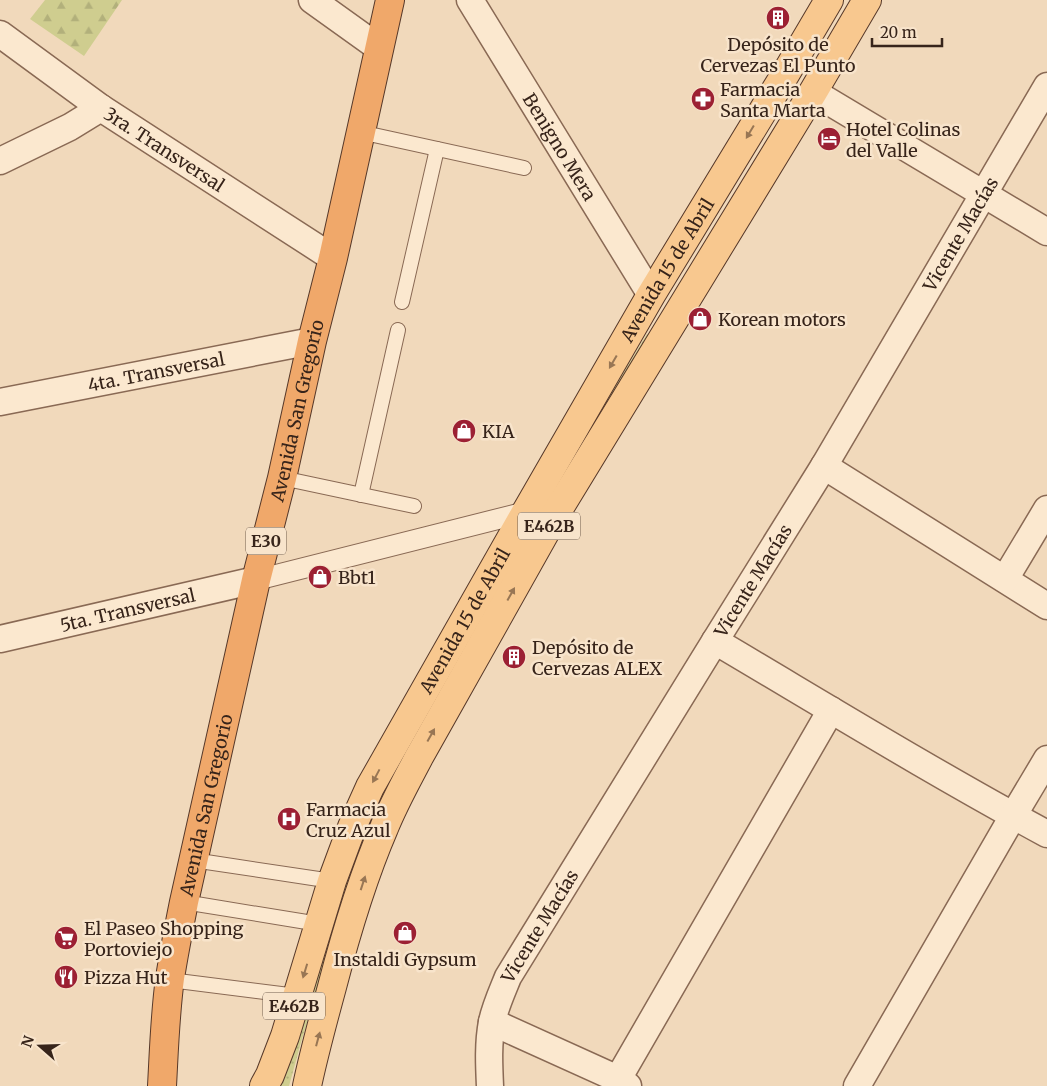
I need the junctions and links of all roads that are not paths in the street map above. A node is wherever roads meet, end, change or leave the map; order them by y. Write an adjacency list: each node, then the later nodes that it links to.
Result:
1 (312, 0): 7 (street)
2 (390, 0): 7 (highway, Avenida San Gregorio / E30)
3 (470, 0): 18 (street, Benigno Mera)
4 (829, 0): 18 (main road, Avenida 15 de Abril / E462B, one-way to 18)
5 (867, 0): 9 (main road, Avenida 15 de Abril / E462B)
6 (0, 34): 10 (street, 3ra. Transversal)
7 (379, 48): 11 (highway, Avenida San Gregorio / E30)
8 (1047, 86): 15 (street, Vicente Macías)
9 (813, 92): 15 (street); 48 (main road, Avenida 15 de Abril / E462B, one-way to 9)
10 (102, 108): 13 (street); 17 (street, 3ra. Transversal)
11 (360, 132): 12 (lane); 17 (highway, Avenida San Gregorio / E30)
12 (438, 149): 14 (lane); 19 (lane)
13 (0, 161)
14 (524, 168)
15 (984, 194): 16 (street); 23 (street, Vicente Macías)
16 (1047, 232)
17 (333, 258): 21 (highway, Avenida San Gregorio / E30)
18 (651, 295): 28 (main road, Avenida 15 de Abril / E462B, one-way to 28)
19 (402, 302)
20 (398, 330): 25 (lane)
21 (312, 342): 22 (street, 4ta. Transversal); 24 (highway, Avenida San Gregorio / E30)
22 (0, 402)
23 (824, 466): 29 (street); 33 (street, Vicente Macías)
24 (282, 478): 25 (lane); 30 (highway, Avenida San Gregorio / E30)
25 (362, 495): 26 (lane)
26 (414, 506)
27 (1047, 509): 29 (street)
28 (526, 512): 30 (street); 39 (main road, Avenida 15 de Abril / E462B, one-way to 39)
29 (1005, 579): 31 (street)
30 (256, 580): 32 (street, 5ta. Transversal); 38 (highway, Avenida San Gregorio / E30)
31 (1047, 606)
32 (0, 639)
33 (715, 641): 34 (street); 44 (street, Vicente Macías)
34 (831, 710): 36 (street); 45 (street)
35 (1047, 759): 36 (street)
36 (1013, 816): 37 (street); 50 (street)
37 (1047, 834)
38 (193, 860): 39 (lane); 40 (highway, Avenida San Gregorio / E30)
39 (332, 881): 41 (main road, Avenida 15 de Abril / E462B)
40 (184, 902): 41 (lane); 42 (highway, Avenida San Gregorio / E30)
41 (319, 924): 43 (main road, Avenida 15 de Abril / E462B, one-way to 43)
42 (170, 980): 43 (lane); 46 (highway, Avenida San Gregorio / E30)
43 (297, 996): 47 (main road, Avenida 15 de Abril / E462B)
44 (492, 1022): 45 (street); 49 (street, Vicente Macías)
45 (623, 1082)
46 (162, 1086)
47 (264, 1086)
48 (307, 1086)
49 (490, 1086)
50 (857, 1086)

